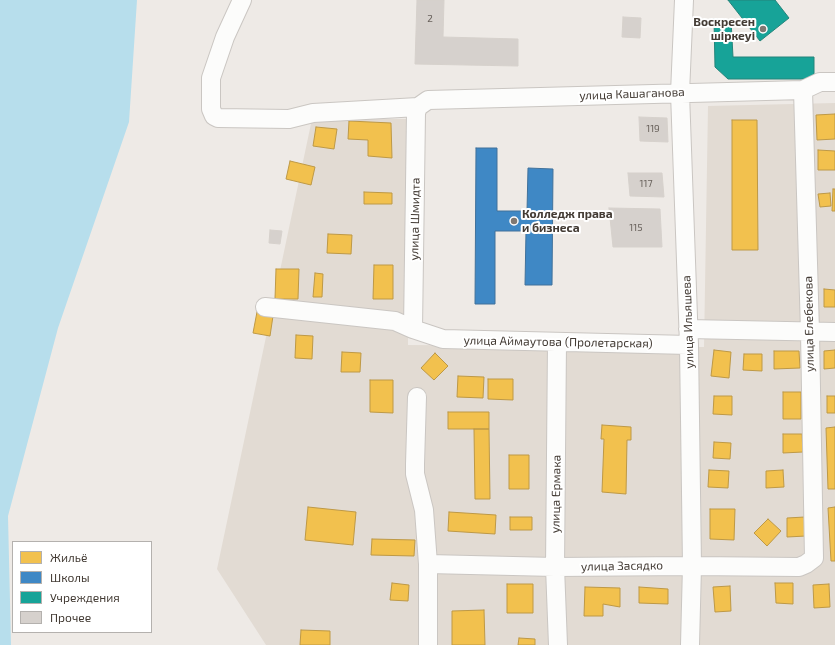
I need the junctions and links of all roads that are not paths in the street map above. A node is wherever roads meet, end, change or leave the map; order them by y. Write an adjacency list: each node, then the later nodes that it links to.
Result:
1 (242, 0): 6 (street, улица Кашаганова)
2 (684, 0): 5 (street, улица Ильяшева)
3 (835, 82): 4 (street, улица Кашаганова)
4 (803, 90): 5 (street, улица Кашаганова); 9 (street, улица Елебекова)
5 (680, 92): 6 (street, улица Кашаганова); 11 (street, улица Ильяшева)
6 (423, 103): 8 (street, улица Шмидта)
7 (265, 307): 8 (street, улица Аймаутова (Пролетарская))
8 (420, 332): 12 (street, улица Аймаутова (Пролетарская))
9 (810, 332): 10 (street, улица Аймаутова (Пролетарская)); 11 (street, улица Аймаутова (Пролетарская)); 14 (street, улица Елебекова)
10 (835, 332)
11 (689, 337): 12 (street, улица Аймаутова (Пролетарская)); 16 (street, улица Ильяшева)
12 (557, 343): 17 (street, улица Ермака)
13 (416, 397): 15 (street)
14 (814, 558): 16 (street, улица Засядко)
15 (428, 564): 17 (street, улица Засядко); 18 (street)
16 (692, 566): 17 (street, улица Засядко); 20 (street, улица Ильяшева)
17 (555, 567): 19 (street, улица Ермака)
18 (428, 645)
19 (558, 645)
20 (690, 645)

